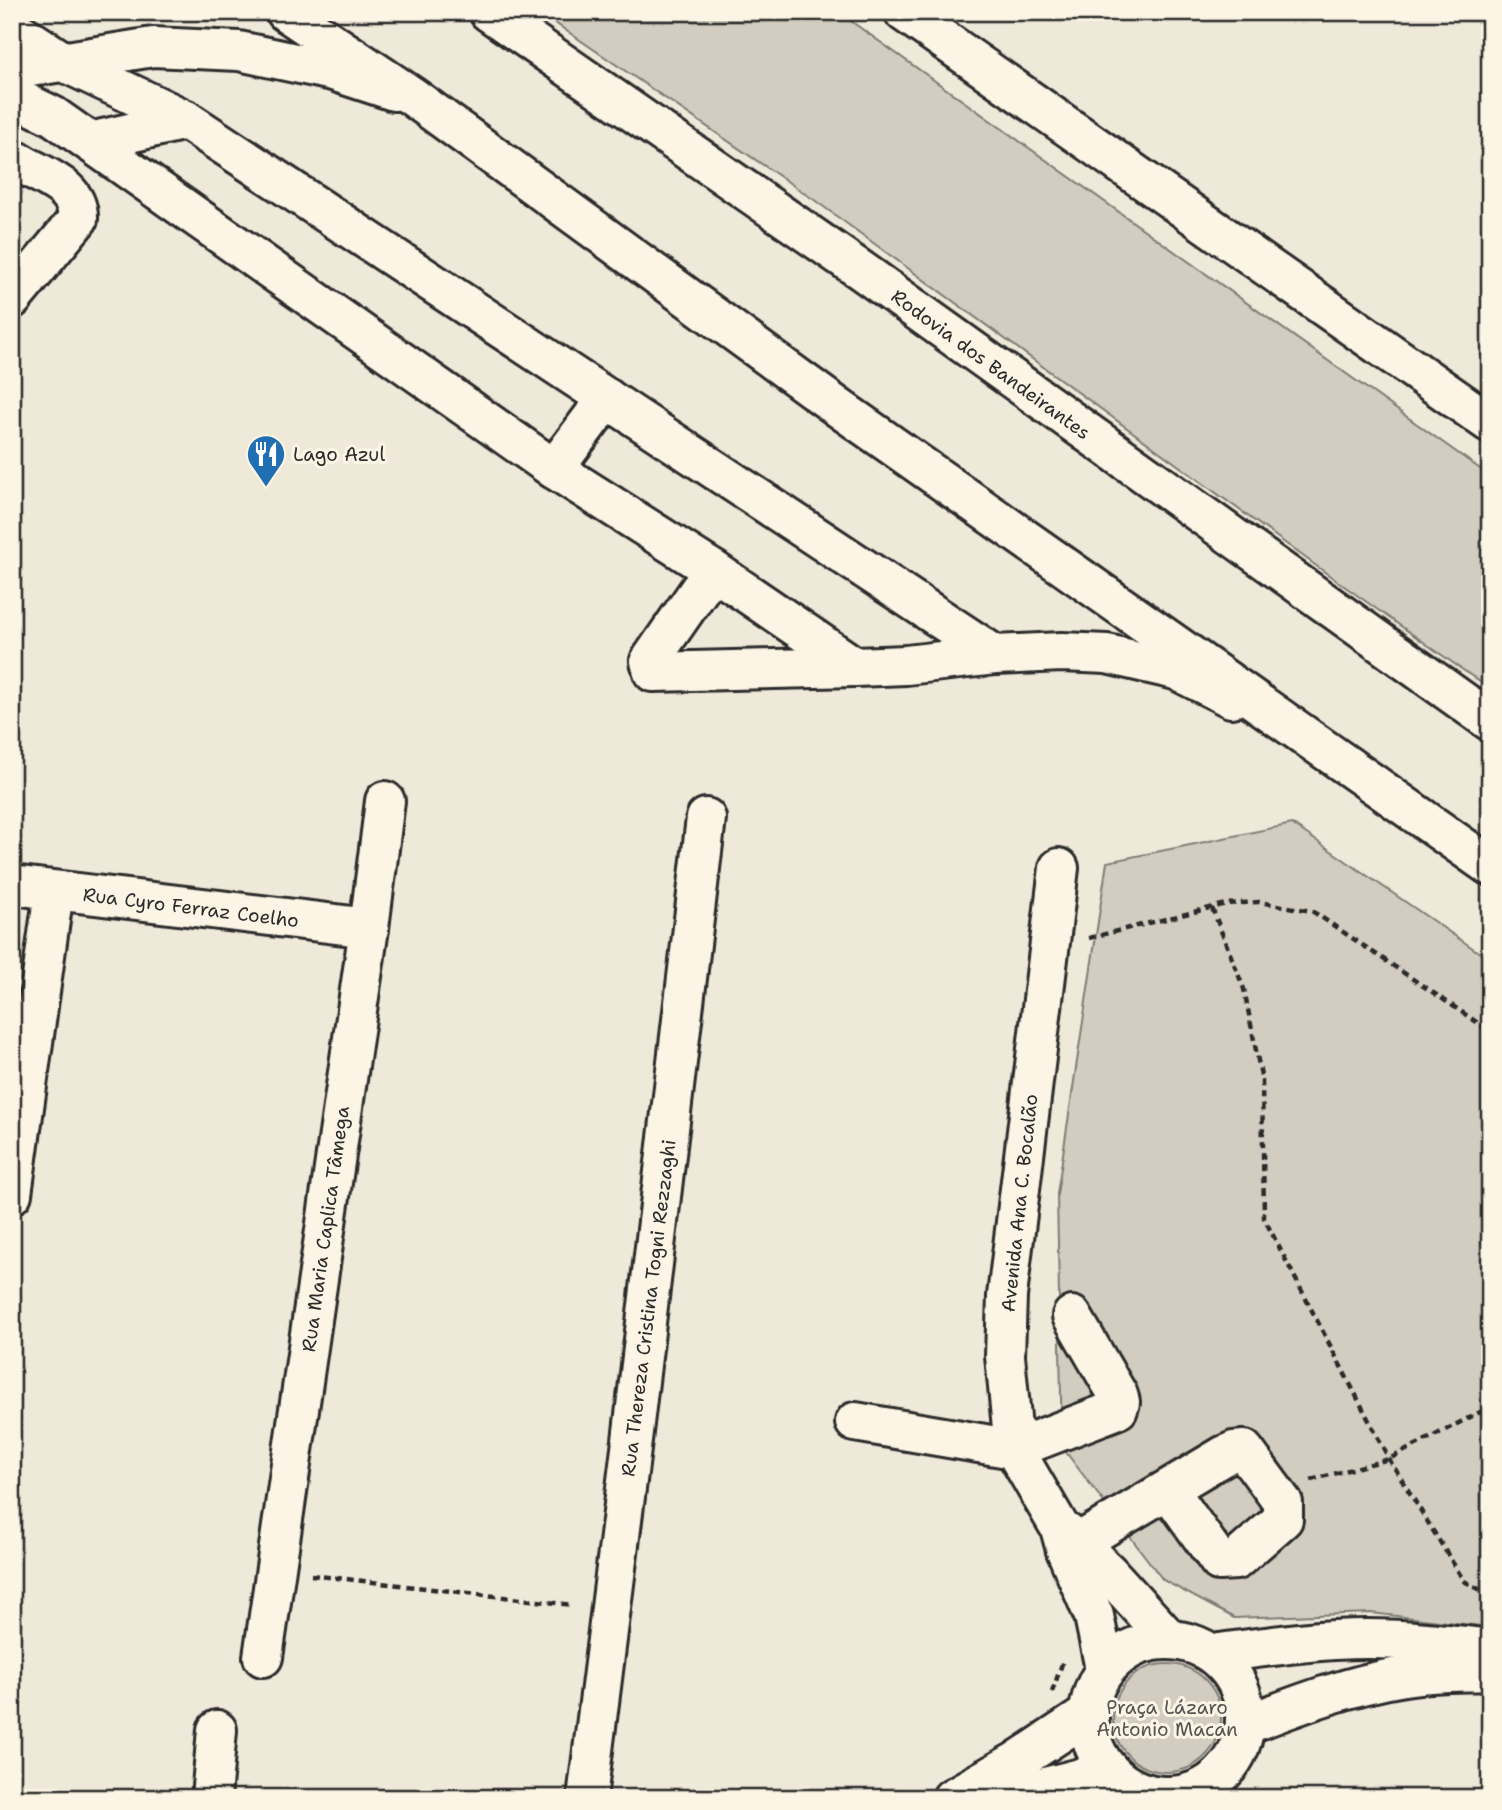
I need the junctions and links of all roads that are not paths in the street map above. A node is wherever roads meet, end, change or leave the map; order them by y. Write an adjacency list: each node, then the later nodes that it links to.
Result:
1 (286, 12): 8 (main road)
2 (489, 12): 19 (main road, Rodovia dos Bandeirantes)
3 (904, 12): 14 (main road)
4 (12, 28): 5 (main road)
5 (64, 62): 6 (main road); 8 (main road); 9 (main road)
6 (12, 70)
7 (12, 96): 10 (main road)
8 (413, 97): 20 (main road)
9 (186, 120): 10 (main road); 13 (main road)
10 (90, 142): 15 (main road)
11 (19, 162): 12 (main road)
12 (12, 299)
13 (607, 398): 15 (main road); 17 (main road)
14 (1490, 423)
15 (554, 469): 16 (main road)
16 (713, 570): 18 (main road); 18 (main road)
17 (995, 655): 18 (main road); 20 (main road)
18 (855, 667)
19 (1490, 721)
20 (1305, 735): 23 (main road)
21 (385, 801): 27 (main road, Rua Maria Caplica Tâmega)
22 (706, 818): 46 (main road, Rua Thereza Cristina Togni Rezzaghi)
23 (1490, 866)
24 (1059, 868): 31 (main road, Avenida Ana C. Bocalão)
25 (12, 885): 26 (main road, Rua Cyro Ferraz Coelho)
26 (54, 891): 27 (main road, Rua Cyro Ferraz Coelho); 28 (main road)
27 (369, 928): 37 (main road, Rua Maria Caplica Tâmega)
28 (12, 1194)
29 (1072, 1315): 31 (main road)
30 (855, 1422): 31 (main road)
31 (1014, 1449): 33 (main road, Avenida Ana C. Bocalão)
32 (1168, 1489): 32 (main road); 33 (main road)
33 (1068, 1540): 34 (main road, Avenida Ana C. Bocalão); 38 (main road, Avenida Ana C. Bocalão)
34 (1170, 1640): 36 (main road); 38 (main road)
35 (1490, 1649): 36 (main road)
36 (1213, 1654): 41 (main road)
37 (263, 1657)
38 (1105, 1669): 40 (main road)
39 (1490, 1671): 41 (main road)
40 (1087, 1715): 43 (main road); 47 (main road)
41 (1245, 1725): 44 (main road)
42 (217, 1730): 45 (main road)
43 (1124, 1786): 44 (main road); 48 (main road)
44 (1180, 1797)
45 (211, 1798)
46 (587, 1798)
47 (953, 1798)
48 (977, 1798)

